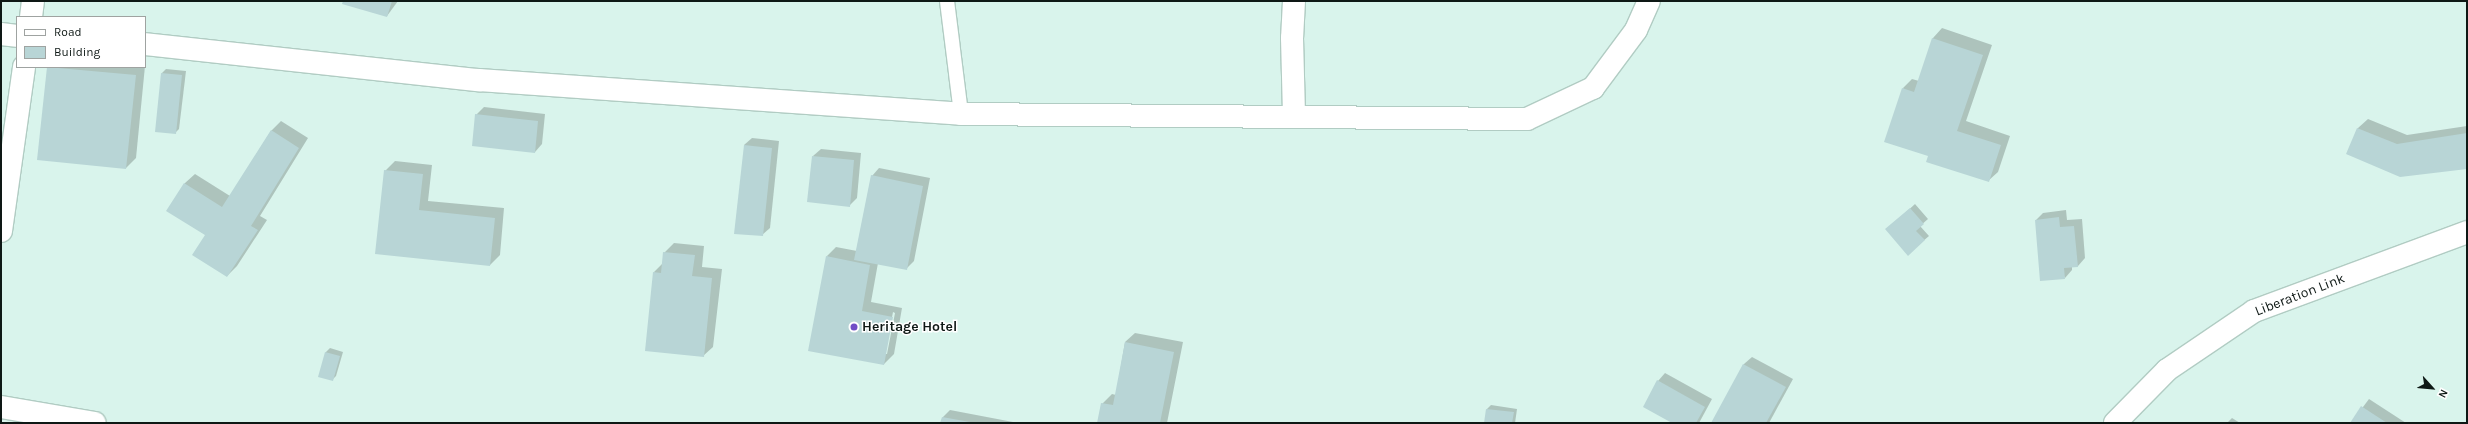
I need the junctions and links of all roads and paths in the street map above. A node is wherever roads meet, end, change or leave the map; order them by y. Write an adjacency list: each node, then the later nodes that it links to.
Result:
1 (33, 1): 5 (street)
2 (947, 1): 10 (lane)
3 (1294, 1): 11 (street)
4 (1649, 1): 11 (street)
5 (31, 16)
6 (1, 34): 7 (street)
7 (16, 36)
8 (146, 44): 10 (street)
9 (24, 68): 12 (street)
10 (961, 114): 11 (street)
11 (1294, 116)
12 (1, 231)
13 (2467, 232): 16 (street, Liberation Link)
14 (1, 407): 15 (street)
15 (94, 423)
16 (2116, 423)

